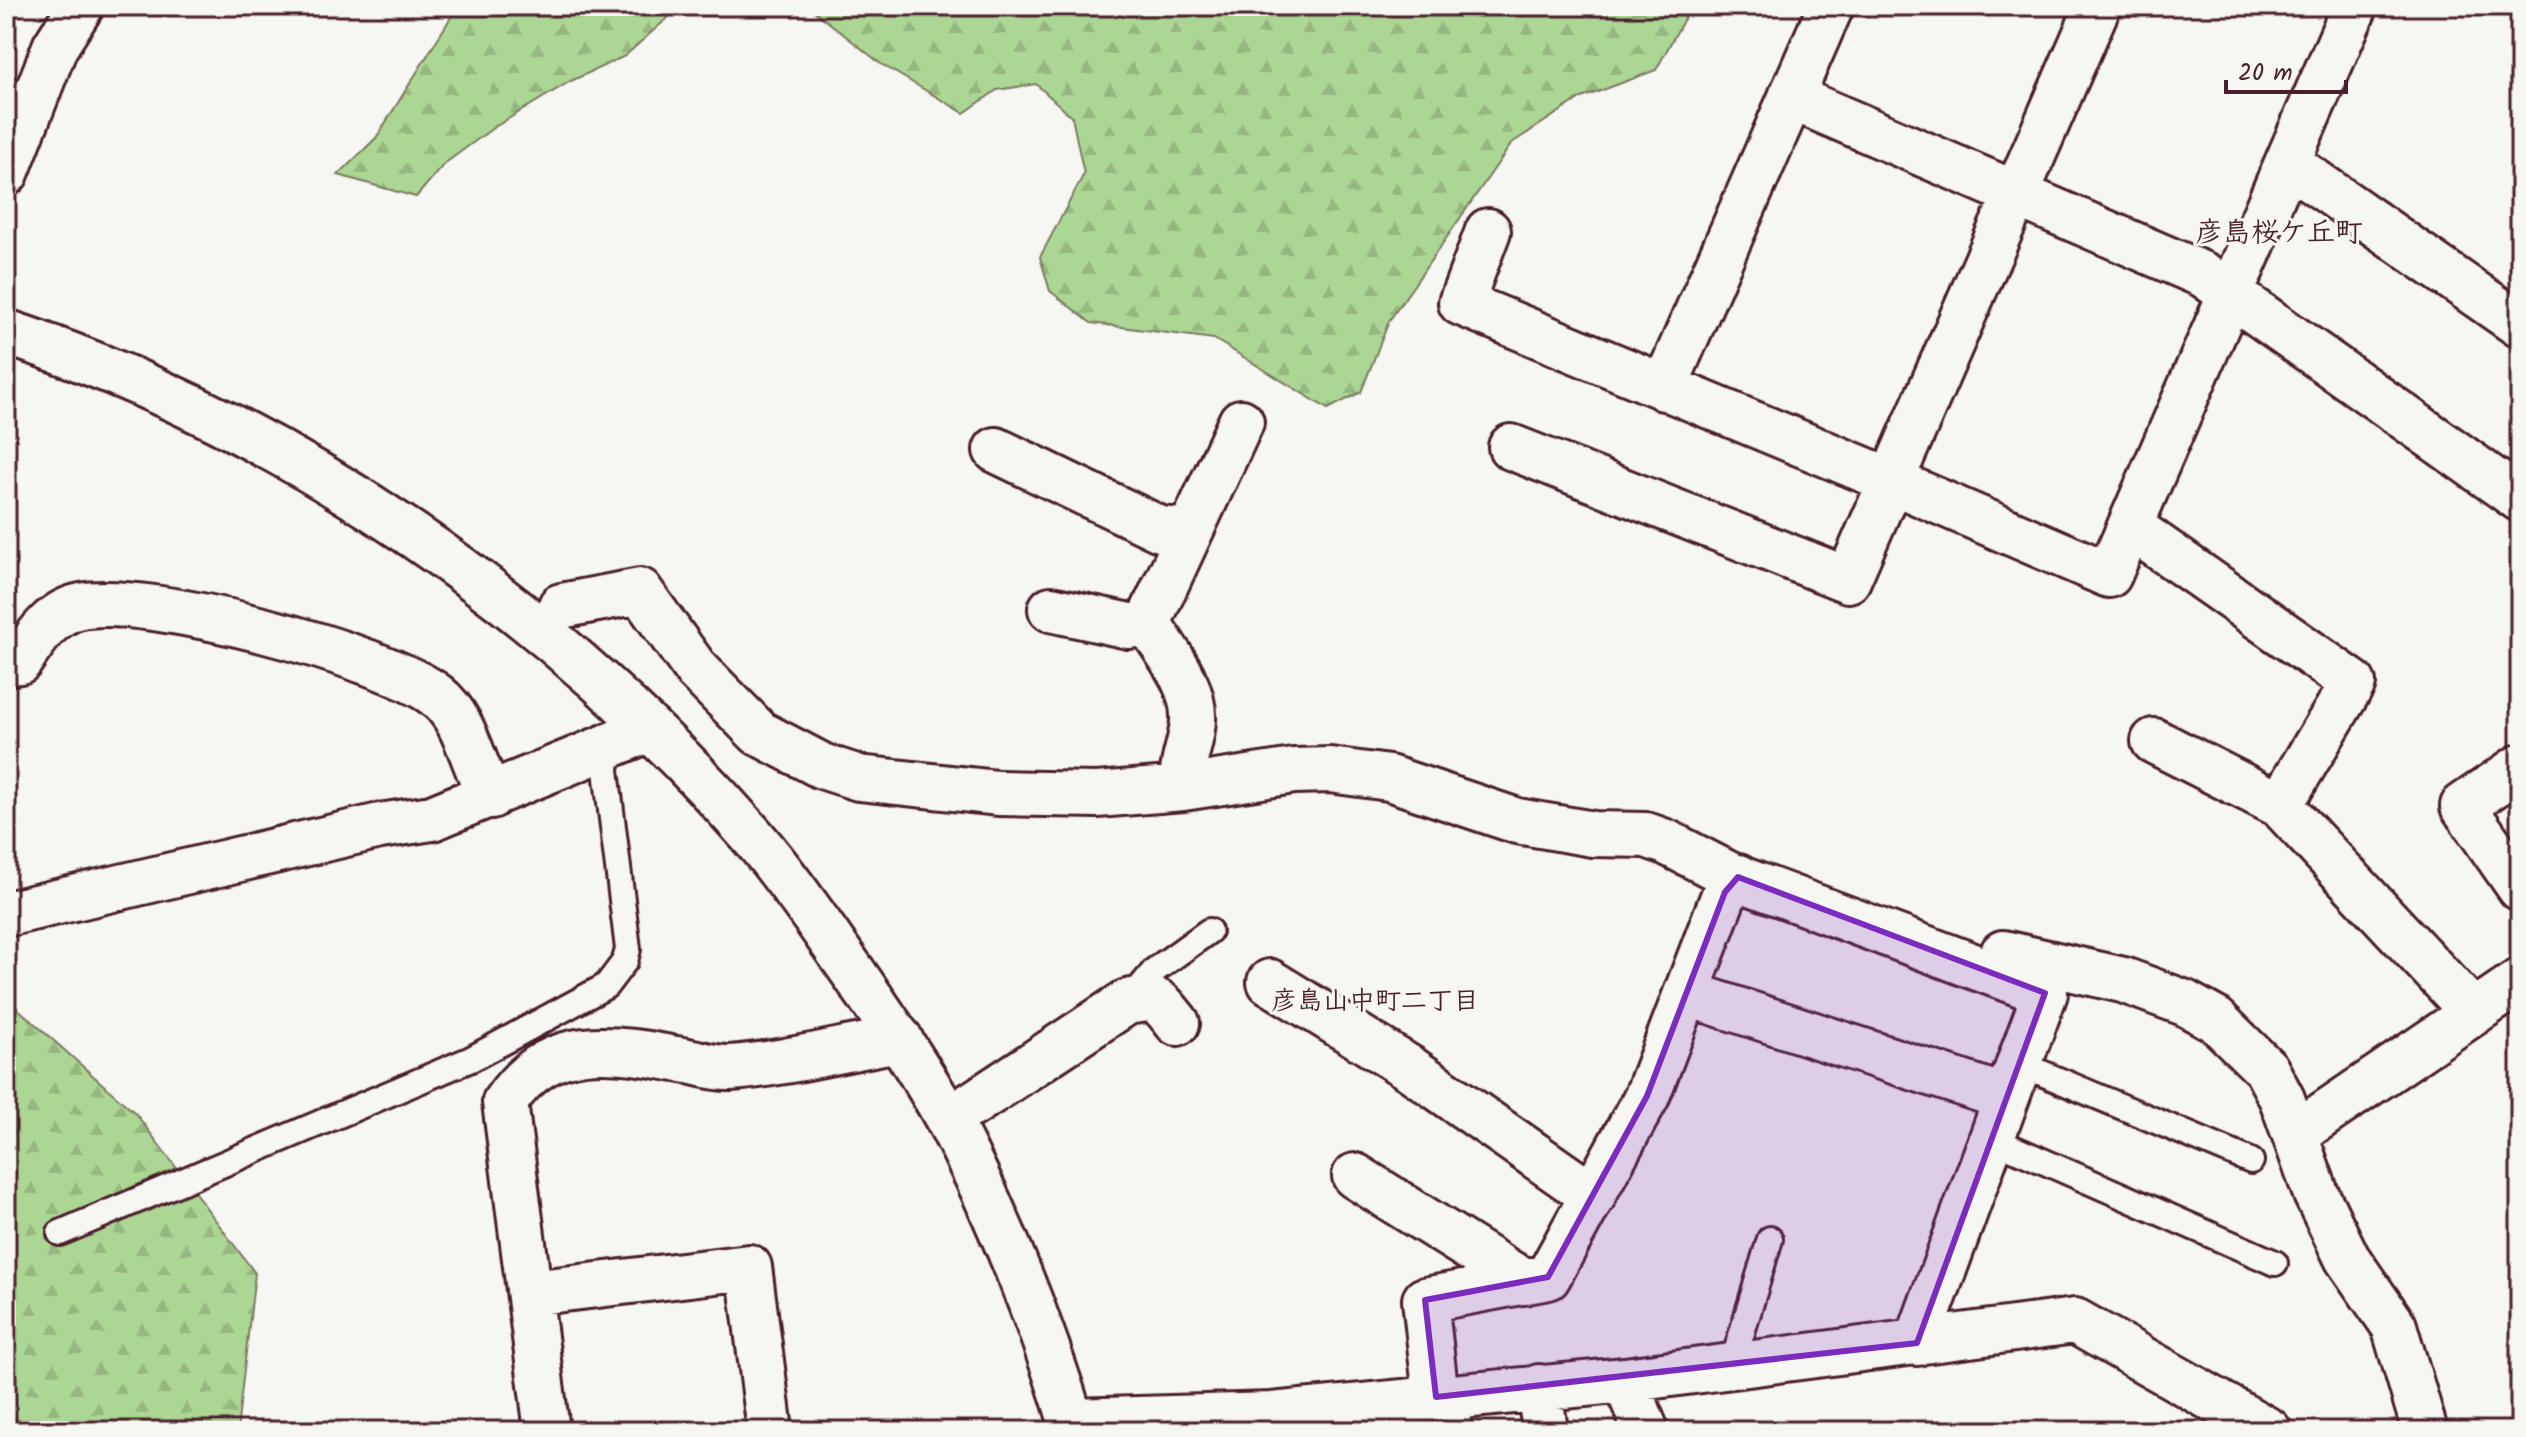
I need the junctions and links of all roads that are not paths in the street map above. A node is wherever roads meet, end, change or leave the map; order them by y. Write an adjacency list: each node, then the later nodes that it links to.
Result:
1 (81, 6): 7 (street)
2 (1831, 6): 5 (street)
3 (2098, 6): 8 (street)
4 (2355, 6): 6 (street)
5 (1791, 97): 8 (street); 13 (street)
6 (2288, 163): 10 (street); 11 (street)
7 (6, 173)
8 (2017, 193): 10 (street); 17 (street)
9 (1488, 231): 13 (street)
10 (2233, 292): 18 (street); 19 (street)
11 (2520, 325)
12 (6, 332): 25 (street)
13 (1664, 388): 17 (street)
14 (1241, 422): 20 (street)
15 (1511, 447): 17 (street)
16 (996, 450): 20 (street)
17 (1889, 480): 19 (street)
18 (2520, 499)
19 (2131, 527): 31 (street)
20 (1190, 532): 23 (street)
21 (561, 606): 29 (street)
22 (1051, 609): 23 (street)
23 (1148, 623): 29 (street)
24 (6, 663): 30 (street)
25 (650, 729): 27 (street); 43 (street)
26 (2154, 741): 31 (street)
27 (608, 746): 30 (street); 51 (lane)
28 (2520, 767): 33 (street)
29 (1183, 788): 32 (street)
30 (491, 796): 34 (street)
31 (2280, 805): 41 (street)
32 (1738, 877): 36 (street); 39 (street)
33 (2520, 888)
34 (6, 914)
35 (1209, 931): 40 (lane)
36 (1929, 947): 44 (street); 46 (street)
37 (2520, 981): 41 (street)
38 (1270, 982): 50 (street)
39 (1689, 986): 44 (street); 50 (street)
40 (1127, 1002): 42 (street); 45 (street)
41 (2473, 1012): 46 (street)
42 (1177, 1023)
43 (900, 1039): 55 (street); 61 (street)
44 (2011, 1080): 47 (street); 48 (lane)
45 (971, 1105)
46 (2295, 1134): 67 (street)
47 (1990, 1138): 53 (lane); 56 (street)
48 (2251, 1161)
49 (1355, 1176): 54 (street)
50 (1593, 1196): 54 (street)
51 (60, 1233)
52 (1770, 1239): 57 (lane)
53 (2275, 1263)
54 (1524, 1282): 60 (street)
55 (530, 1293): 62 (street); 63 (street)
56 (1917, 1343): 57 (street); 66 (street)
57 (1732, 1366): 58 (street)
58 (1625, 1380): 59 (street); 65 (street)
59 (1539, 1387): 60 (street); 64 (street)
60 (1451, 1408): 61 (street)
61 (1072, 1426)
62 (547, 1431)
63 (770, 1431)
64 (1545, 1431)
65 (1646, 1431)
66 (2269, 1431)
67 (2425, 1431)

